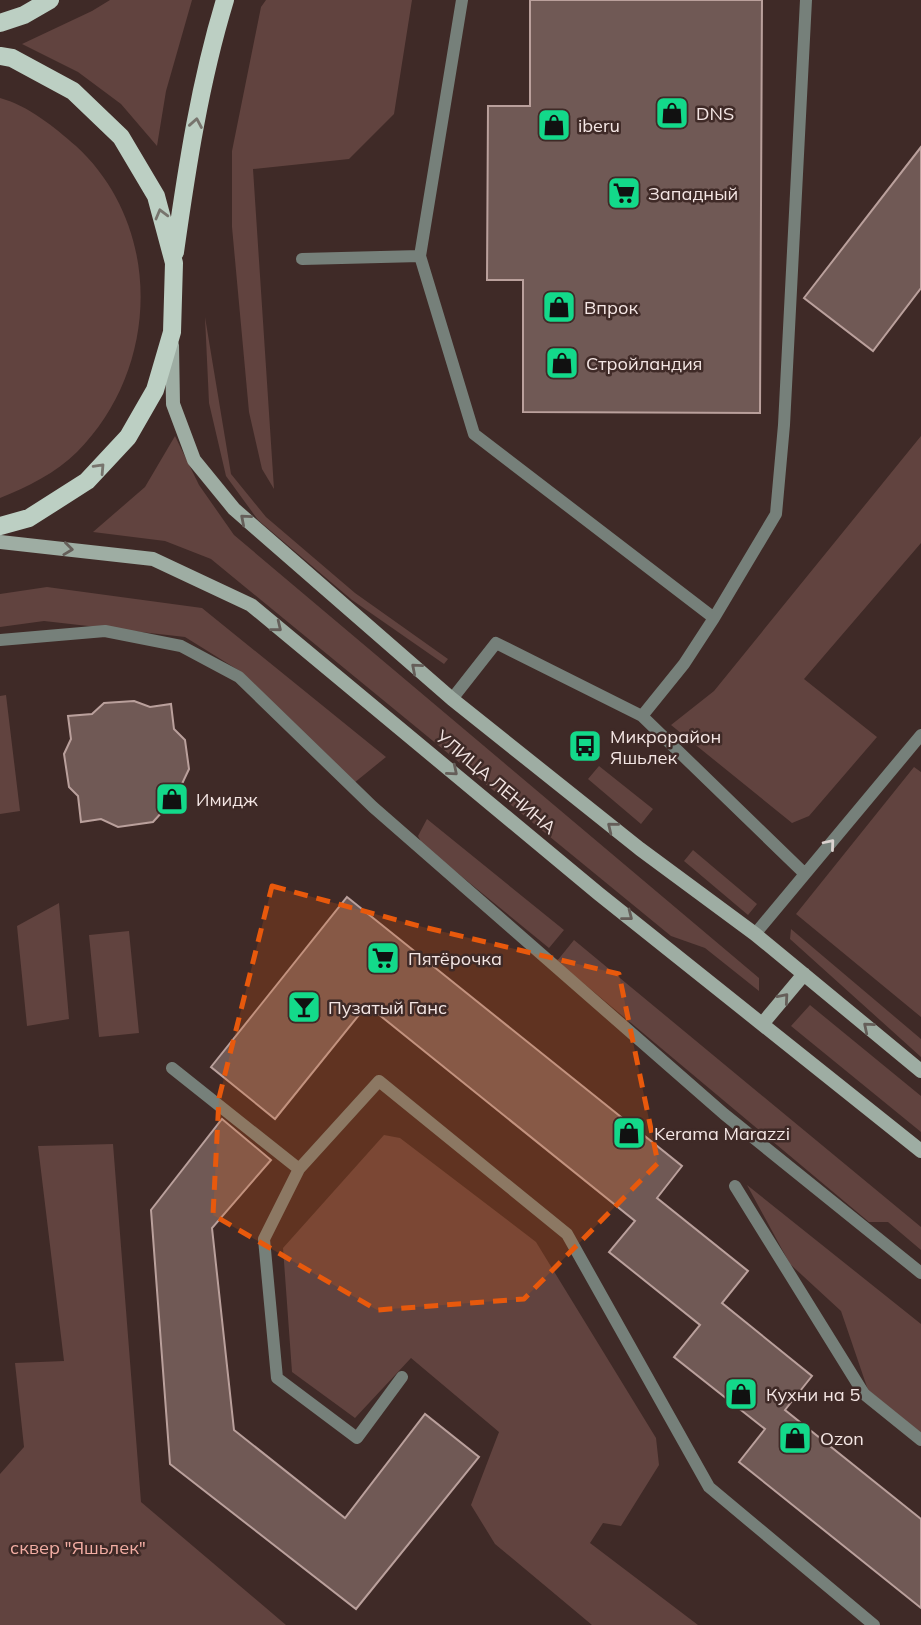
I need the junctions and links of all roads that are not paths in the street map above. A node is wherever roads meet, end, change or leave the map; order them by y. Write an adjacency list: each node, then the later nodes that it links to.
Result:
1 (50, 0): 5 (main road)
2 (225, 0): 9 (main road, one-way to 2)
3 (462, 0): 7 (lane)
4 (806, 0): 13 (lane)
5 (0, 23)
6 (0, 56): 9 (main road, one-way to 6)
7 (420, 256): 8 (lane); 13 (lane)
8 (302, 259)
9 (174, 263): 10 (main road)
10 (172, 332): 11 (main road, one-way to 10); 15 (main road, УЛИЦА ЛЕНИНА, one-way to 10)
11 (0, 526)
12 (0, 542): 21 (main road, УЛИЦА ЛЕНИНА, one-way to 21)
13 (714, 618): 16 (lane)
14 (0, 640): 27 (lane)
15 (452, 699): 16 (lane); 19 (main road, УЛИЦА ЛЕНИНА, one-way to 15)
16 (642, 716): 18 (lane)
17 (921, 734): 18 (lane, one-way to 17)
18 (805, 874): 19 (lane)
19 (755, 934): 20 (main road, УЛИЦА ЛЕНИНА)
20 (804, 974): 21 (main road, one-way to 20); 23 (main road, УЛИЦА ЛЕНИНА, one-way to 20)
21 (763, 1023): 24 (main road, УЛИЦА ЛЕНИНА)
22 (172, 1068): 25 (lane)
23 (921, 1071)
24 (921, 1151)
25 (299, 1169): 28 (lane); 30 (lane)
26 (735, 1186): 29 (lane)
27 (921, 1273)
28 (402, 1377)
29 (921, 1440)
30 (874, 1625)

